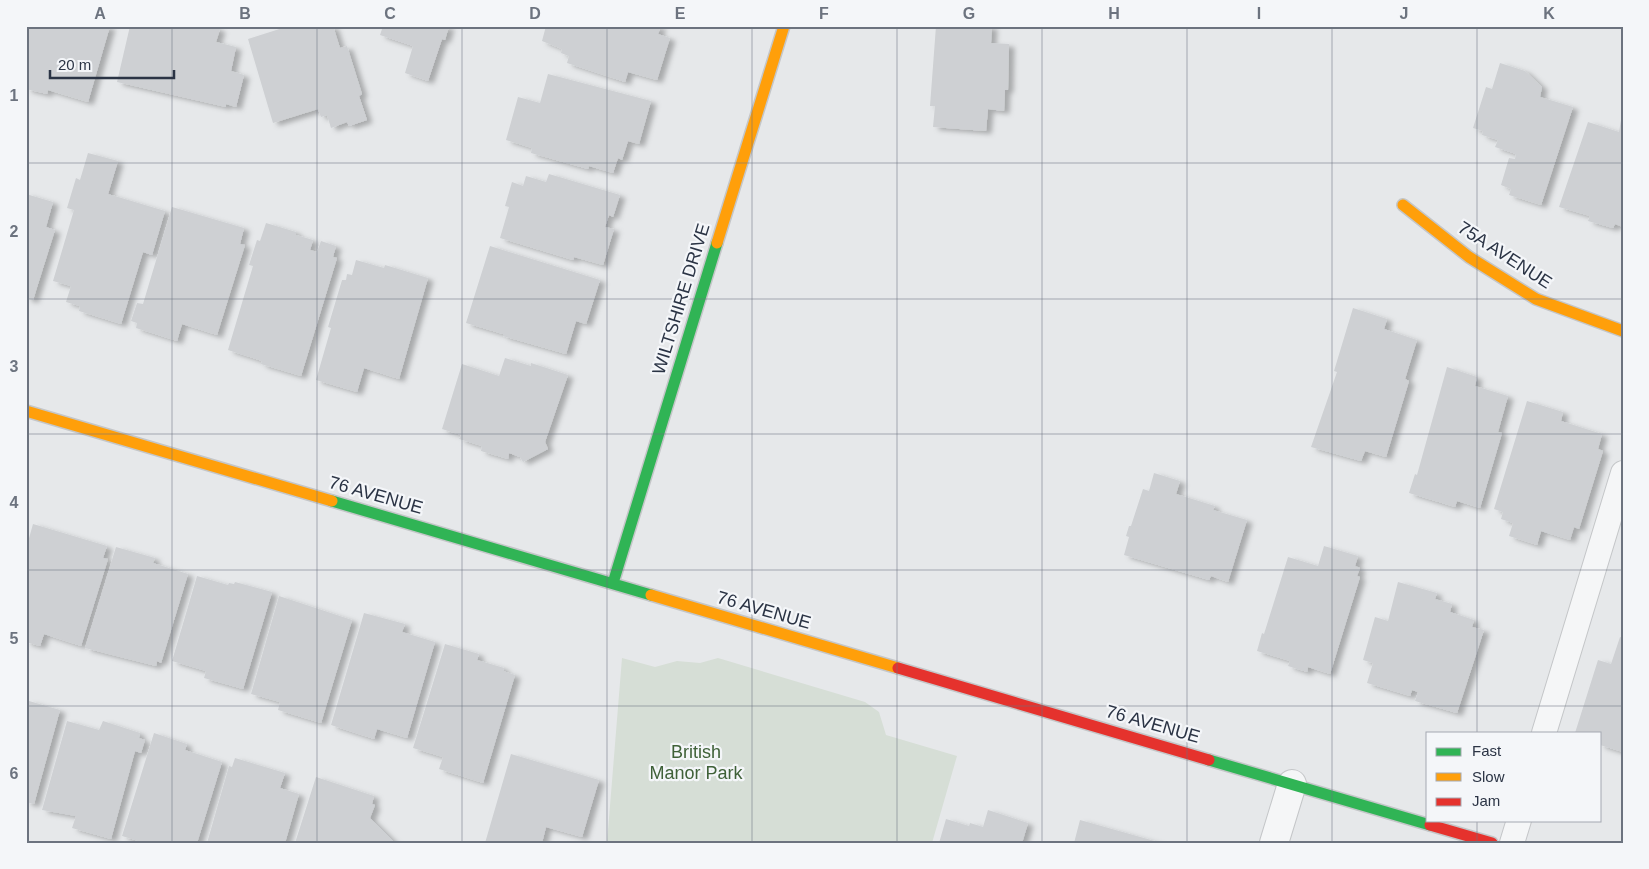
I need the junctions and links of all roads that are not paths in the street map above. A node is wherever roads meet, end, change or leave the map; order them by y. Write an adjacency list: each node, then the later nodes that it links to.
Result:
1 (784, 26): 6 (street, WILTSHIRE DRIVE)
2 (1403, 205): 3 (street, 75A AVENUE)
3 (1623, 332)
4 (26, 411): 6 (street, 76 AVENUE)
5 (1623, 473): 7 (lane)
6 (612, 583): 8 (street, 76 AVENUE)
7 (1544, 732)
8 (1292, 784): 10 (street); 11 (street, 76 AVENUE)
9 (1518, 822): 12 (lane)
10 (1274, 843)
11 (1492, 843)
12 (1512, 843)

